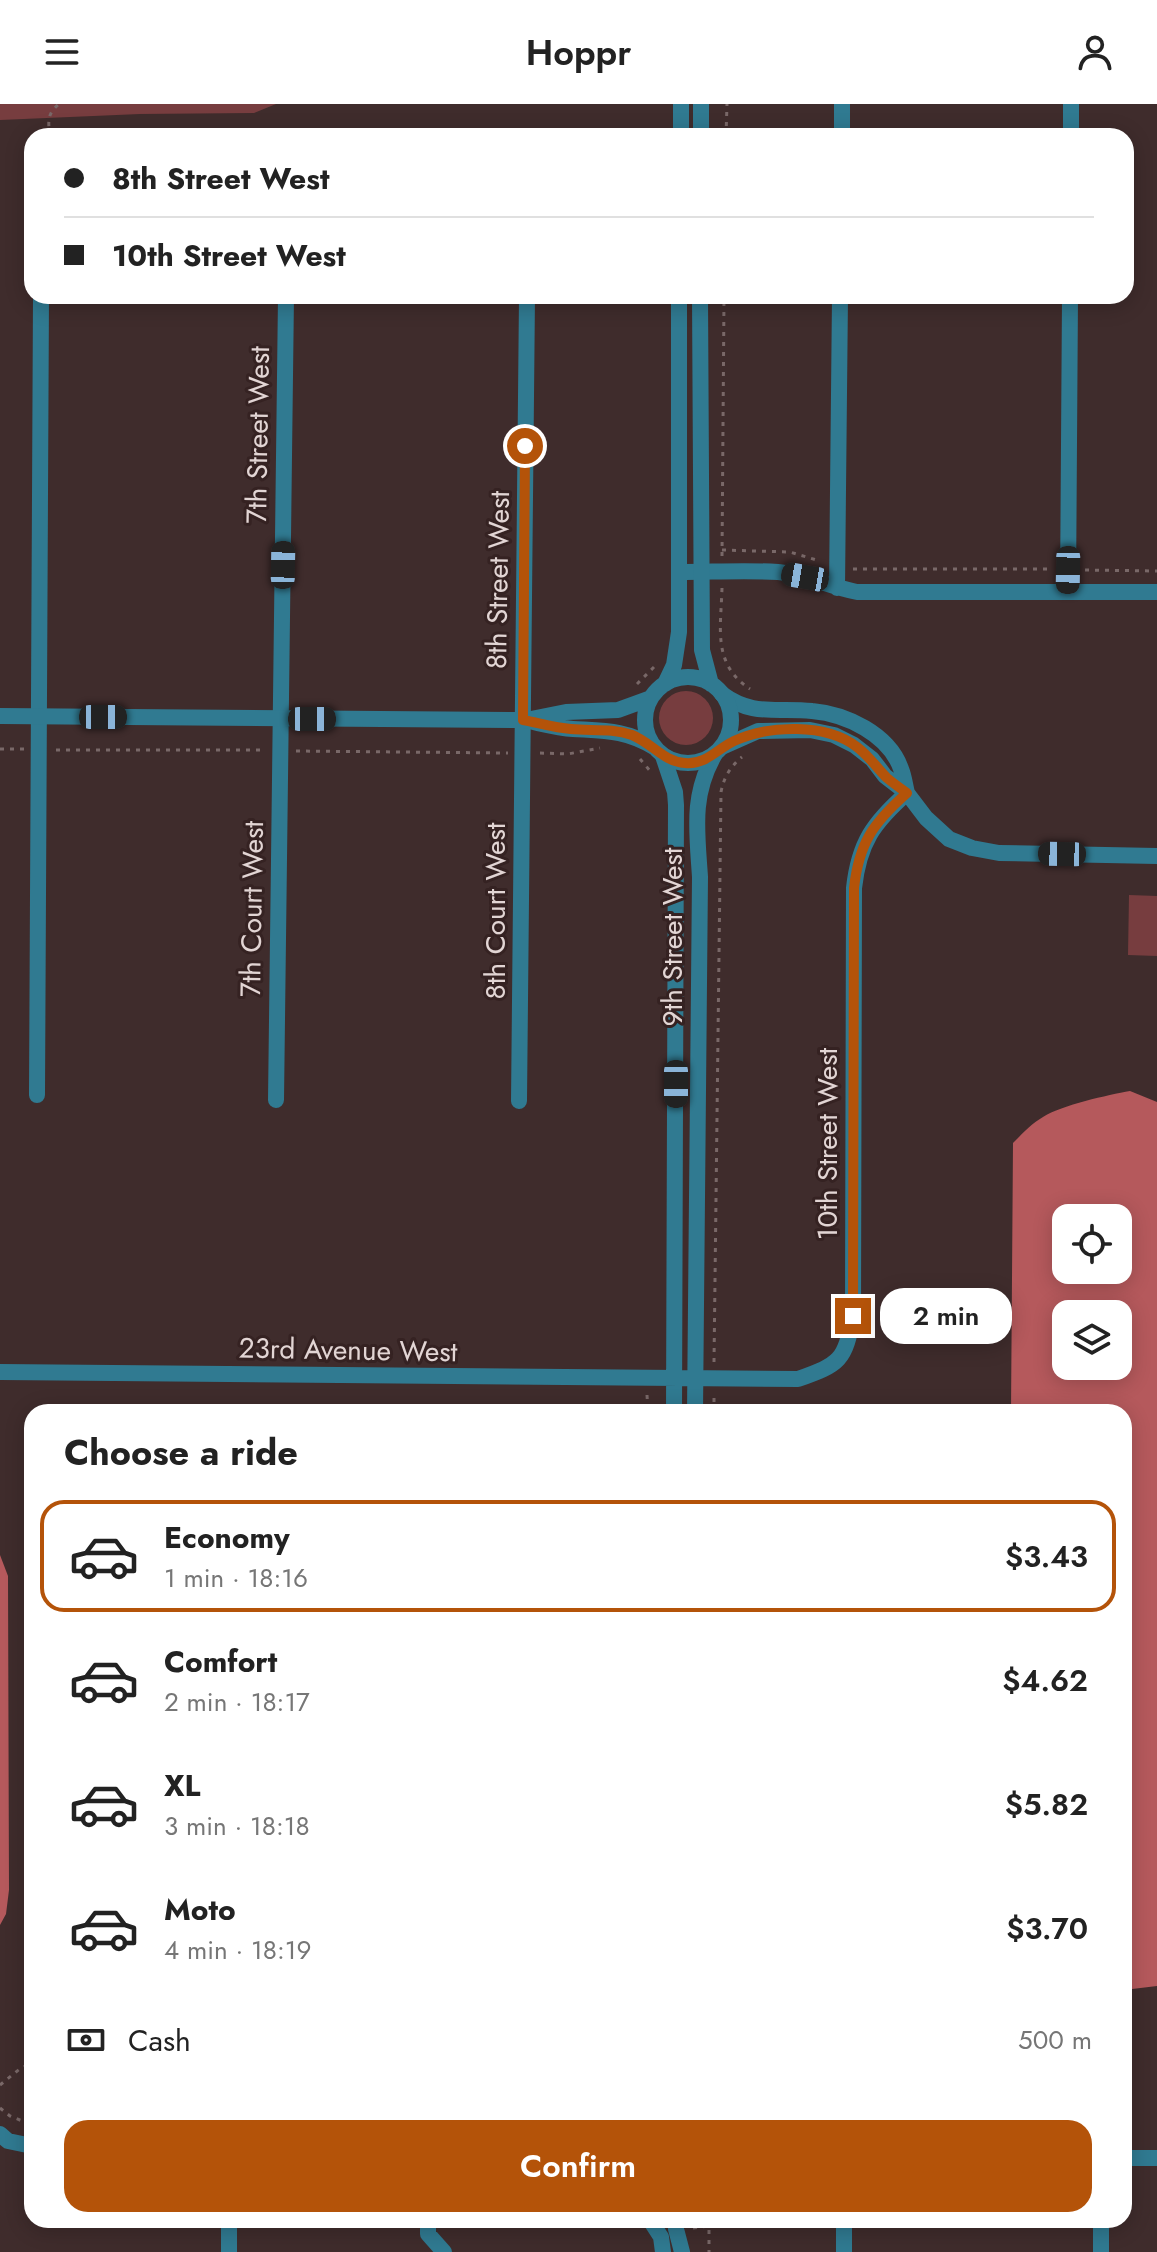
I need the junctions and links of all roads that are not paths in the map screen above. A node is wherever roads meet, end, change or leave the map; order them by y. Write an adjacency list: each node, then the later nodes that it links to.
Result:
1 (681, 104): 5 (street)
2 (701, 104): 6 (street)
3 (842, 104): 7 (street)
4 (1071, 104): 8 (street)
5 (681, 128)
6 (701, 128)
7 (842, 128)
8 (1071, 128)
9 (41, 304): 25 (street)
10 (286, 304): 26 (street, 7th Street West)
11 (527, 304): 27 (street, 8th Street West)
12 (679, 304): 16 (street)
13 (700, 304): 17 (street)
14 (840, 304): 18 (street)
15 (1070, 304): 19 (street)
16 (679, 572): 17 (street); 21 (street)
17 (700, 572): 18 (street); 22 (street)
18 (837, 588): 19 (street)
19 (1068, 591): 20 (street)
20 (1157, 592)
21 (665, 684): 22 (street); 23 (street)
22 (716, 689): 28 (street); 30 (street)
23 (651, 698): 27 (street); 29 (street)
24 (0, 716): 25 (street)
25 (39, 717): 26 (street); 32 (street)
26 (281, 719): 27 (street); 33 (street, 7th Court West)
27 (523, 720): 29 (street); 34 (street, 8th Court West)
28 (719, 750): 29 (street); 30 (street); 37 (street, 9th Street West)
29 (658, 751): 36 (street, 9th Street West)
30 (907, 793): 31 (street); 37 (street, 10th Street West)
31 (1157, 856)
32 (37, 1095)
33 (276, 1100)
34 (519, 1101)
35 (0, 1372): 36 (street, 23rd Avenue West)
36 (674, 1379): 37 (street, 23rd Avenue West); 38 (street, 9th Street West)
37 (695, 1379): 39 (street, 9th Street West)
38 (674, 1404)
39 (695, 1404)
40 (4, 2138): 41 (street)
41 (24, 2144)
42 (1132, 2158): 43 (street)
43 (1157, 2158)
44 (229, 2228): 50 (street)
45 (428, 2228): 51 (street)
46 (655, 2228): 52 (street)
47 (676, 2228): 53 (street)
48 (844, 2228): 54 (street)
49 (1101, 2228): 55 (street)
50 (229, 2252)
51 (444, 2252)
52 (663, 2252)
53 (682, 2252)
54 (844, 2252)
55 (1101, 2252)

